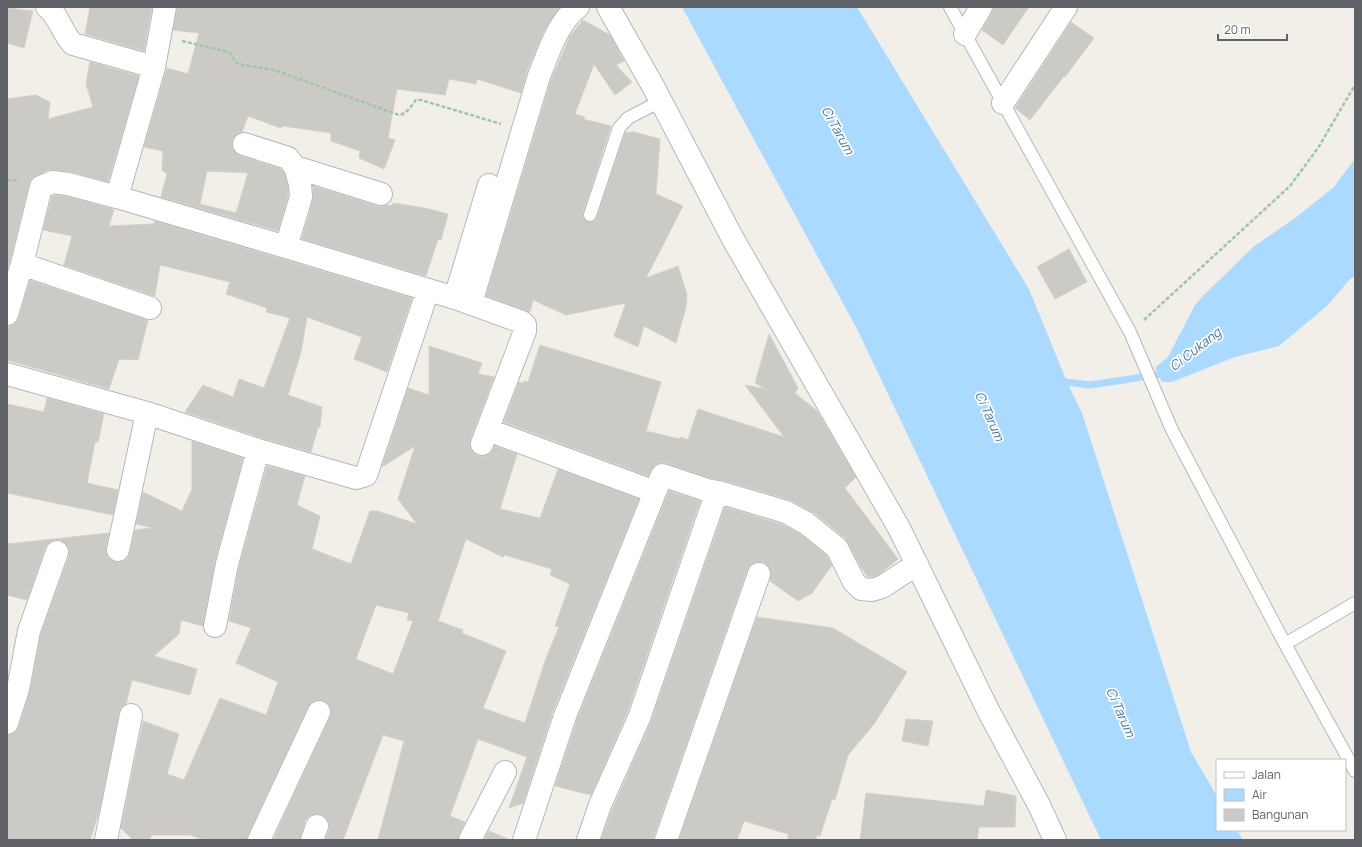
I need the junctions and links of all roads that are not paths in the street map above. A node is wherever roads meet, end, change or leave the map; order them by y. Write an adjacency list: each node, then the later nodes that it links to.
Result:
1 (47, 7): 9 (street)
2 (165, 7): 9 (street)
3 (578, 7): 21 (street)
4 (608, 7): 10 (street)
5 (950, 7): 8 (lane)
6 (981, 7): 8 (street)
7 (1066, 7): 11 (street)
8 (965, 34): 11 (lane)
9 (154, 67): 16 (street)
10 (661, 101): 17 (lane); 31 (street)
11 (1002, 103): 35 (lane)
12 (244, 144): 13 (street)
13 (295, 167): 15 (street); 18 (street)
14 (489, 185): 21 (street)
15 (381, 194)
16 (117, 197): 18 (street); 19 (street)
17 (590, 215)
18 (286, 247): 20 (street)
19 (22, 264): 22 (street); 23 (street)
20 (428, 290): 21 (street); 26 (street)
21 (463, 301): 27 (street)
22 (150, 308)
23 (7, 314)
24 (7, 374): 25 (street)
25 (147, 413): 26 (street); 29 (street)
26 (258, 450): 34 (street)
27 (655, 492): 28 (street); 44 (street)
28 (718, 492): 31 (street); 45 (street)
29 (118, 550)
30 (57, 552): 38 (street)
31 (917, 564): 47 (street)
32 (759, 574): 46 (street)
33 (1355, 603): 35 (lane)
34 (215, 626)
35 (1285, 644): 39 (lane)
36 (319, 712): 42 (street)
37 (131, 715): 41 (street)
38 (7, 723)
39 (1355, 771)
40 (505, 772): 43 (street)
41 (106, 840)
42 (259, 840)
43 (470, 840)
44 (524, 840)
45 (588, 840)
46 (666, 840)
47 (1055, 840)

